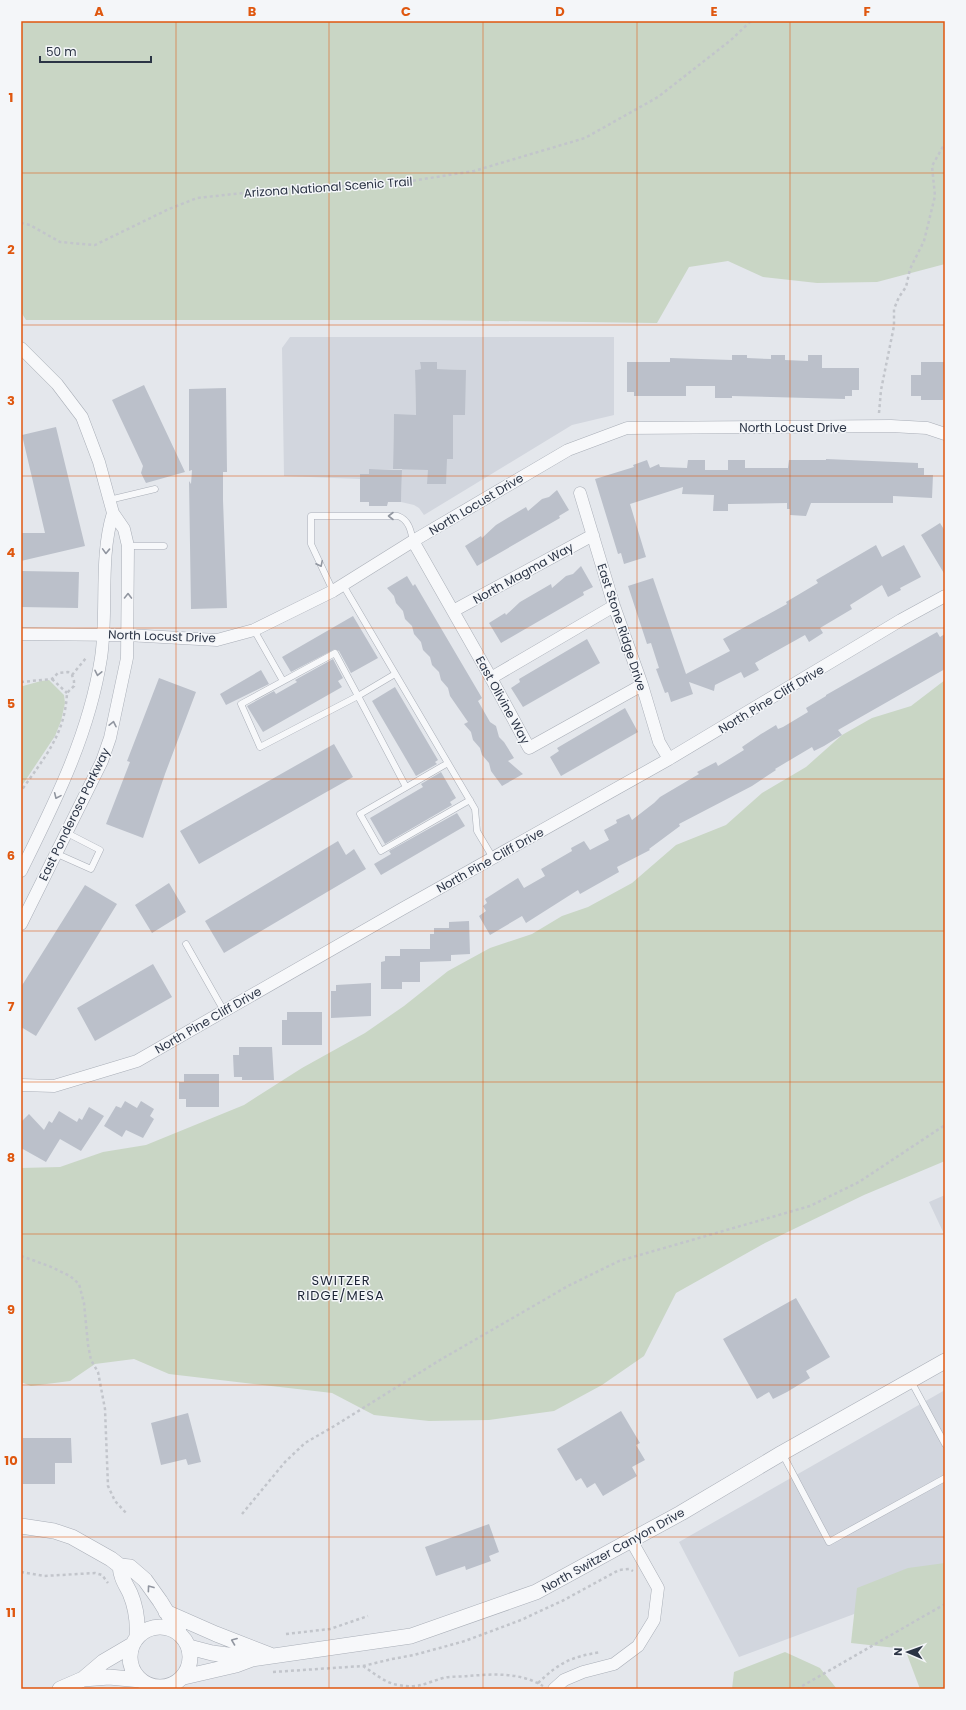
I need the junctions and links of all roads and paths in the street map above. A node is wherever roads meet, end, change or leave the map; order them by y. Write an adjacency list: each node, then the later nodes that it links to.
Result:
1 (752, 21): 3 (path, Arizona National Scenic Trail)
2 (945, 143): 5 (path)
3 (21, 223)
4 (21, 348): 9 (street, East Ponderosa Parkway)
5 (879, 414)
6 (945, 434): 12 (street, North Locust Drive)
7 (156, 489): 9 (lane)
8 (580, 493): 11 (street, East Stone Ridge Drive)
9 (109, 500): 10 (street, East Ponderosa Parkway)
10 (113, 513): 13 (street, East Ponderosa Parkway); 21 (street, East Ponderosa Parkway, one-way to 21)
11 (593, 535): 17 (street, East Stone Ridge Drive); 18 (street, North Magma Way)
12 (413, 541): 15 (street, North Locust Drive); 15 (lane, one-way to 15); 18 (street, East Olivine Way)
13 (128, 546): 14 (lane); 22 (street, East Ponderosa Parkway, one-way to 13)
14 (164, 546)
15 (338, 588): 19 (street, North Locust Drive); 24 (lane)
16 (945, 596): 33 (street, North Pine Cliff Drive)
17 (614, 606): 26 (street); 30 (street, East Stone Ridge Drive)
18 (453, 611): 26 (street, East Olivine Way)
19 (254, 630): 22 (street, North Locust Drive); 29 (lane)
20 (21, 634): 21 (street, North Locust Drive)
21 (104, 635): 22 (street, North Locust Drive); 38 (street, East Ponderosa Parkway, one-way to 38)
22 (127, 635): 39 (street, East Ponderosa Parkway, one-way to 22)
23 (86, 658): 25 (path)
24 (395, 674): 32 (lane); 34 (lane)
25 (72, 675): 27 (path); 31 (path)
26 (491, 678): 30 (street, East Olivine Way)
27 (52, 679): 28 (path); 31 (path)
28 (21, 682)
29 (283, 682): 32 (lane); 32 (lane)
30 (642, 685): 33 (street, East Stone Ridge Drive)
31 (67, 693): 36 (path)
32 (358, 696): 35 (lane)
33 (670, 759): 41 (street, North Pine Cliff Drive)
34 (448, 763): 35 (lane); 37 (lane)
35 (406, 787): 37 (lane)
36 (21, 791)
37 (470, 800): 41 (lane)
38 (42, 831): 39 (street); 42 (street, East Ponderosa Parkway)
39 (63, 836): 40 (street, East Ponderosa Parkway); 40 (lane)
40 (55, 853): 43 (street, East Ponderosa Parkway)
41 (493, 858): 45 (street, North Pine Cliff Drive)
42 (21, 871)
43 (21, 924)
44 (186, 944): 45 (lane)
45 (224, 1011): 46 (street, North Pine Cliff Drive)
46 (21, 1085)
47 (945, 1124): 55 (path)
48 (21, 1256): 54 (path)
49 (945, 1361): 50 (street, North Switzer Canyon Drive)
50 (911, 1381): 51 (lane); 52 (street, North Switzer Canyon Drive)
51 (945, 1444)
52 (782, 1453): 53 (lane); 57 (street, North Switzer Canyon Drive)
53 (945, 1478)
54 (127, 1514)
55 (242, 1514)
56 (21, 1526): 58 (street)
57 (631, 1540): 70 (street, North Switzer Canyon Drive); 79 (street)
58 (120, 1566): 63 (street, one-way to 58); 67 (street)
59 (21, 1572): 61 (path)
60 (638, 1575): 72 (path)
61 (112, 1587)
62 (945, 1604): 81 (path)
63 (166, 1612): 65 (street); 70 (street, one-way to 63)
64 (368, 1616): 66 (path)
65 (178, 1632): 67 (street); 68 (street)
66 (286, 1634)
67 (134, 1641): 75 (street); 76 (street)
68 (189, 1647): 71 (street, North Switzer Canyon Drive); 74 (street)
69 (606, 1652): 77 (path)
70 (271, 1655): 71 (street, North Switzer Canyon Drive)
71 (252, 1659): 74 (street, North Switzer Canyon Drive)
72 (363, 1666): 73 (path); 77 (path)
73 (266, 1673)
74 (184, 1677): 78 (street)
75 (83, 1679): 76 (street); 80 (street)
76 (141, 1680): 78 (street)
77 (538, 1683): 79 (path)
78 (163, 1688)
79 (549, 1688)
80 (60, 1689)
81 (797, 1689)

